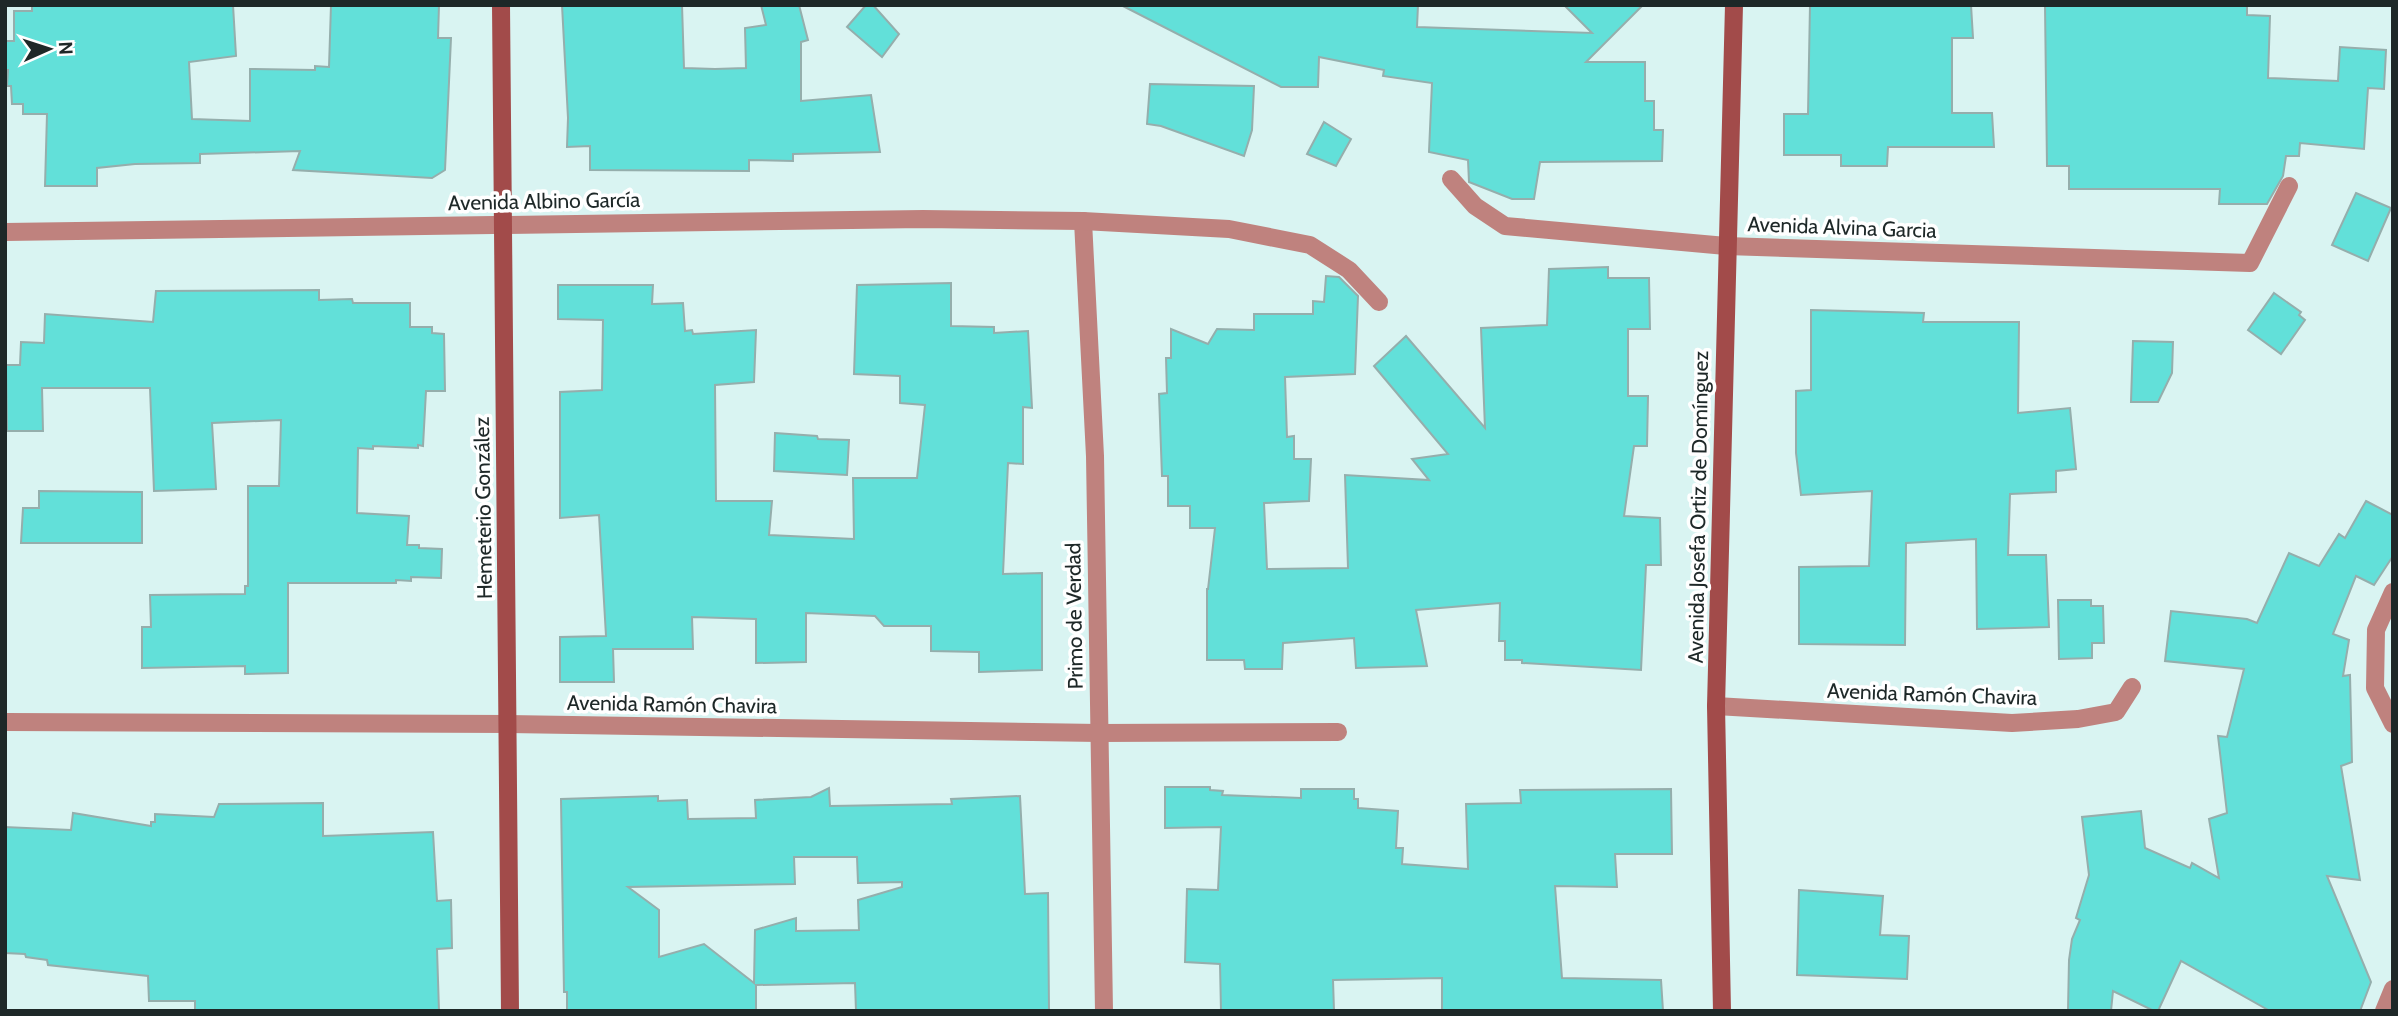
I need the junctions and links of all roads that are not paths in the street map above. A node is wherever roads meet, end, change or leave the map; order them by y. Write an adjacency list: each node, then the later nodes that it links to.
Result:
1 (501, 5): 6 (street, Hemeterio González)
2 (1734, 5): 8 (street, Avenida Josefa Ortiz de Domínguez)
3 (1451, 179): 8 (street, Avenida Alvina Garcia)
4 (2289, 186): 8 (street, Avenida Alvina Garcia)
5 (1083, 221): 6 (street, Avenida Albino García); 9 (street); 17 (street, Primo de Verdad)
6 (502, 224): 7 (street, Avenida Albino García); 14 (street, Hemeterio González)
7 (5, 232)
8 (1726, 246): 12 (street, Avenida Josefa Ortiz de Domínguez)
9 (1379, 302)
10 (2393, 592): 15 (street)
11 (2132, 687): 12 (street, Avenida Ramón Chavira)
12 (1716, 706): 21 (street, Avenida Josefa Ortiz de Domínguez)
13 (5, 722): 14 (street, Avenida Ramón Chavira)
14 (508, 724): 17 (street, Avenida Ramón Chavira); 19 (street, Hemeterio González)
15 (2393, 724)
16 (1338, 732): 17 (street, Avenida Ramón Chavira)
17 (1098, 733): 20 (street, Primo de Verdad)
18 (2393, 989): 22 (street)
19 (510, 1011)
20 (1104, 1011)
21 (1722, 1011)
22 (2384, 1011)

